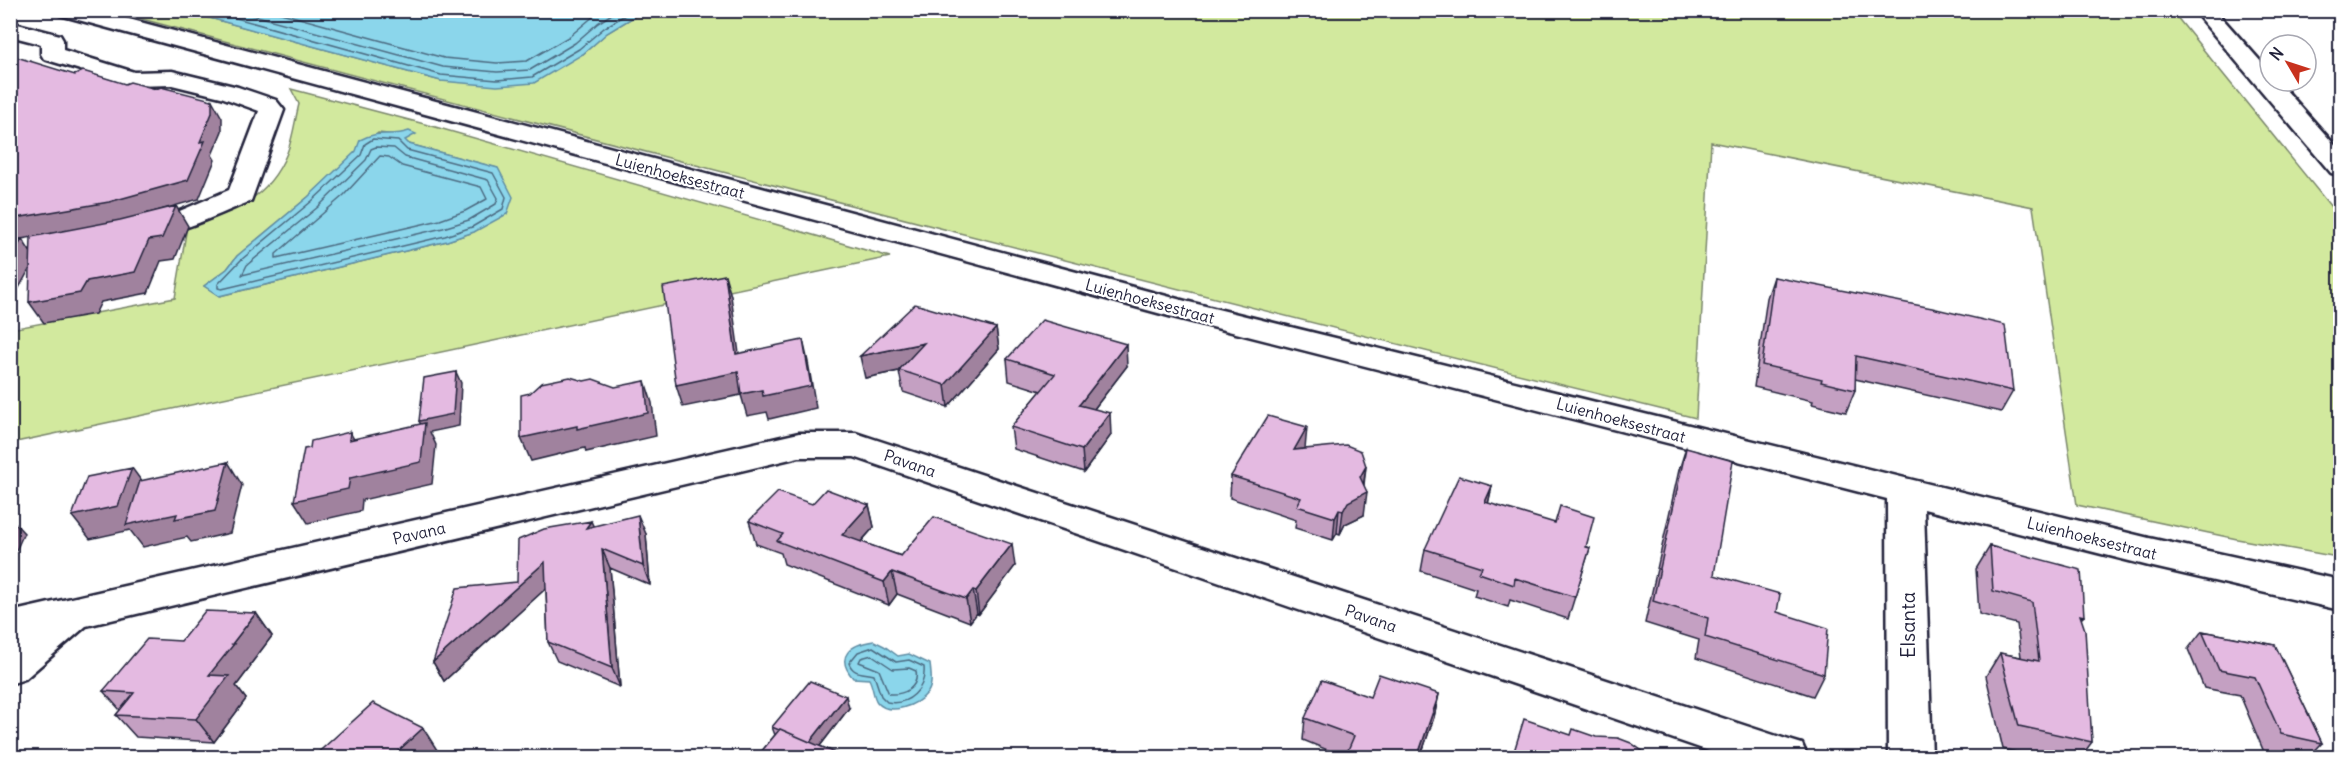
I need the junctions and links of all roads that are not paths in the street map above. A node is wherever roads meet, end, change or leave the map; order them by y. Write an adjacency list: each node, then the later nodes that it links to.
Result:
1 (69, 10): 6 (street, Luienhoeksestraat)
2 (2203, 10): 4 (street)
3 (10, 29): 5 (street)
4 (2340, 167)
5 (120, 232)
6 (1905, 492): 7 (street, Luienhoeksestraat); 14 (street, Elsanta)
7 (2236, 572): 8 (street, Luienhoeksestraat); 9 (street, Luienhoeksestraat)
8 (2340, 580)
9 (2340, 596)
10 (73, 614): 11 (street, Pavana); 12 (street); 13 (street, Pavana)
11 (10, 628)
12 (10, 667)
13 (1786, 758)
14 (1910, 758)

